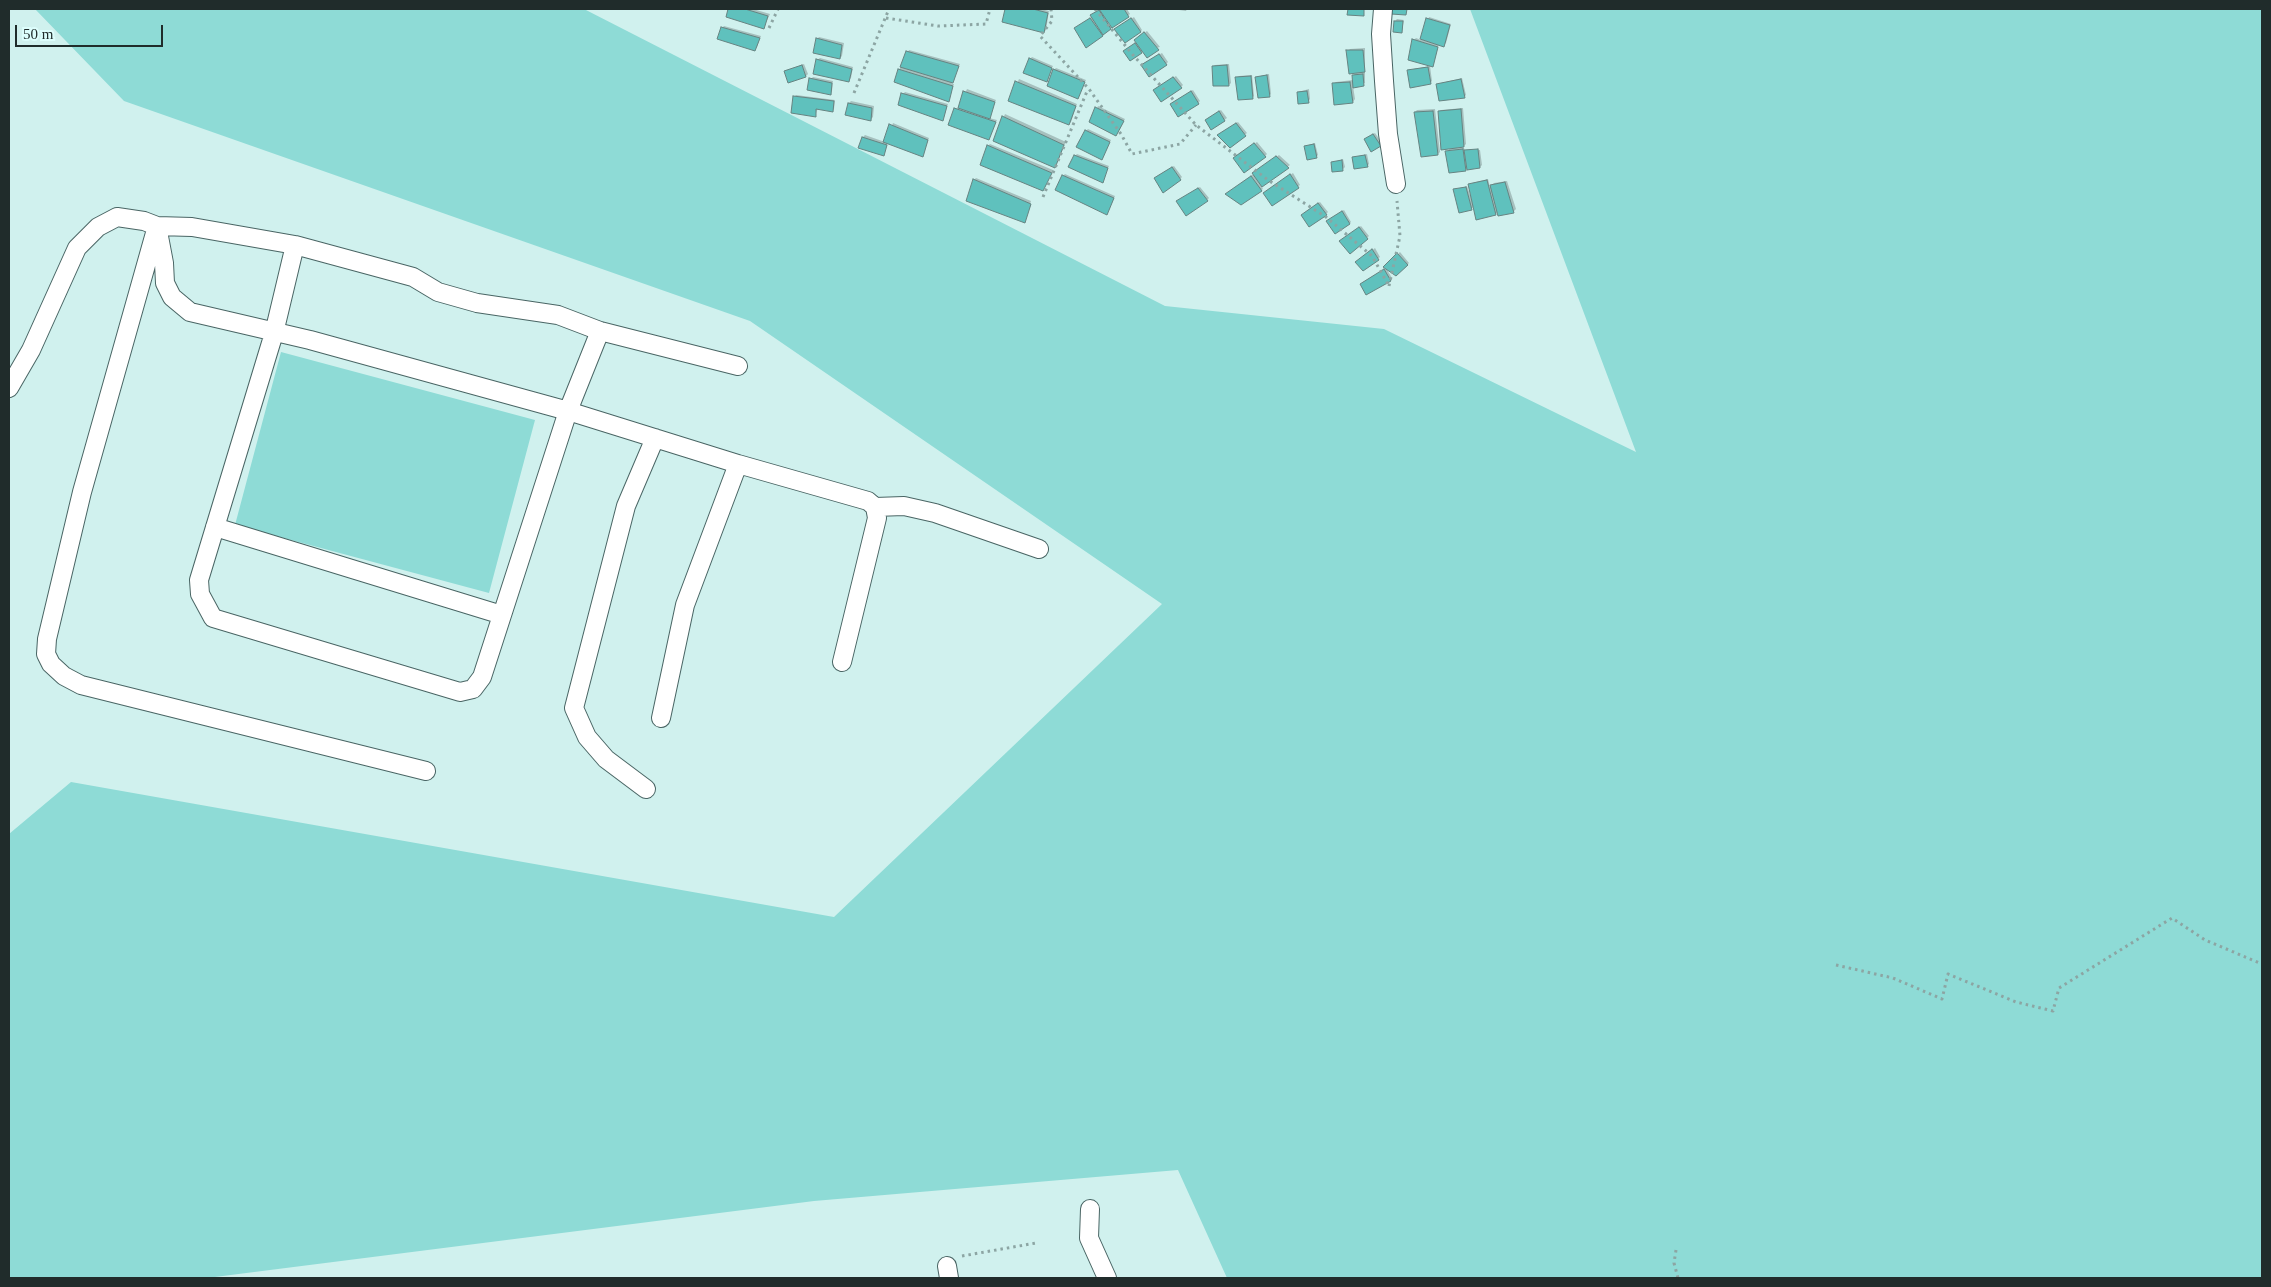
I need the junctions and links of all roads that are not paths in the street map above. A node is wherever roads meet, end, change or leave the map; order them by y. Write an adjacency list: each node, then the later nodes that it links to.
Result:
1 (1383, 9): 2 (street)
2 (1396, 184)
3 (157, 226): 4 (street); 6 (street); 8 (street); 18 (street)
4 (295, 245): 5 (street); 6 (street)
5 (600, 331): 7 (street); 9 (street)
6 (274, 333): 9 (street); 13 (street)
7 (738, 366)
8 (9, 388)
9 (568, 410): 10 (street); 15 (street)
10 (655, 438): 11 (street); 19 (street)
11 (738, 464): 12 (street); 17 (street)
12 (875, 507): 14 (street); 16 (street)
13 (215, 527): 15 (street); 15 (street)
14 (1039, 549)
15 (502, 615)
16 (842, 662)
17 (661, 718)
18 (426, 771)
19 (646, 789)
20 (1090, 1210): 21 (street)
21 (1107, 1278)

